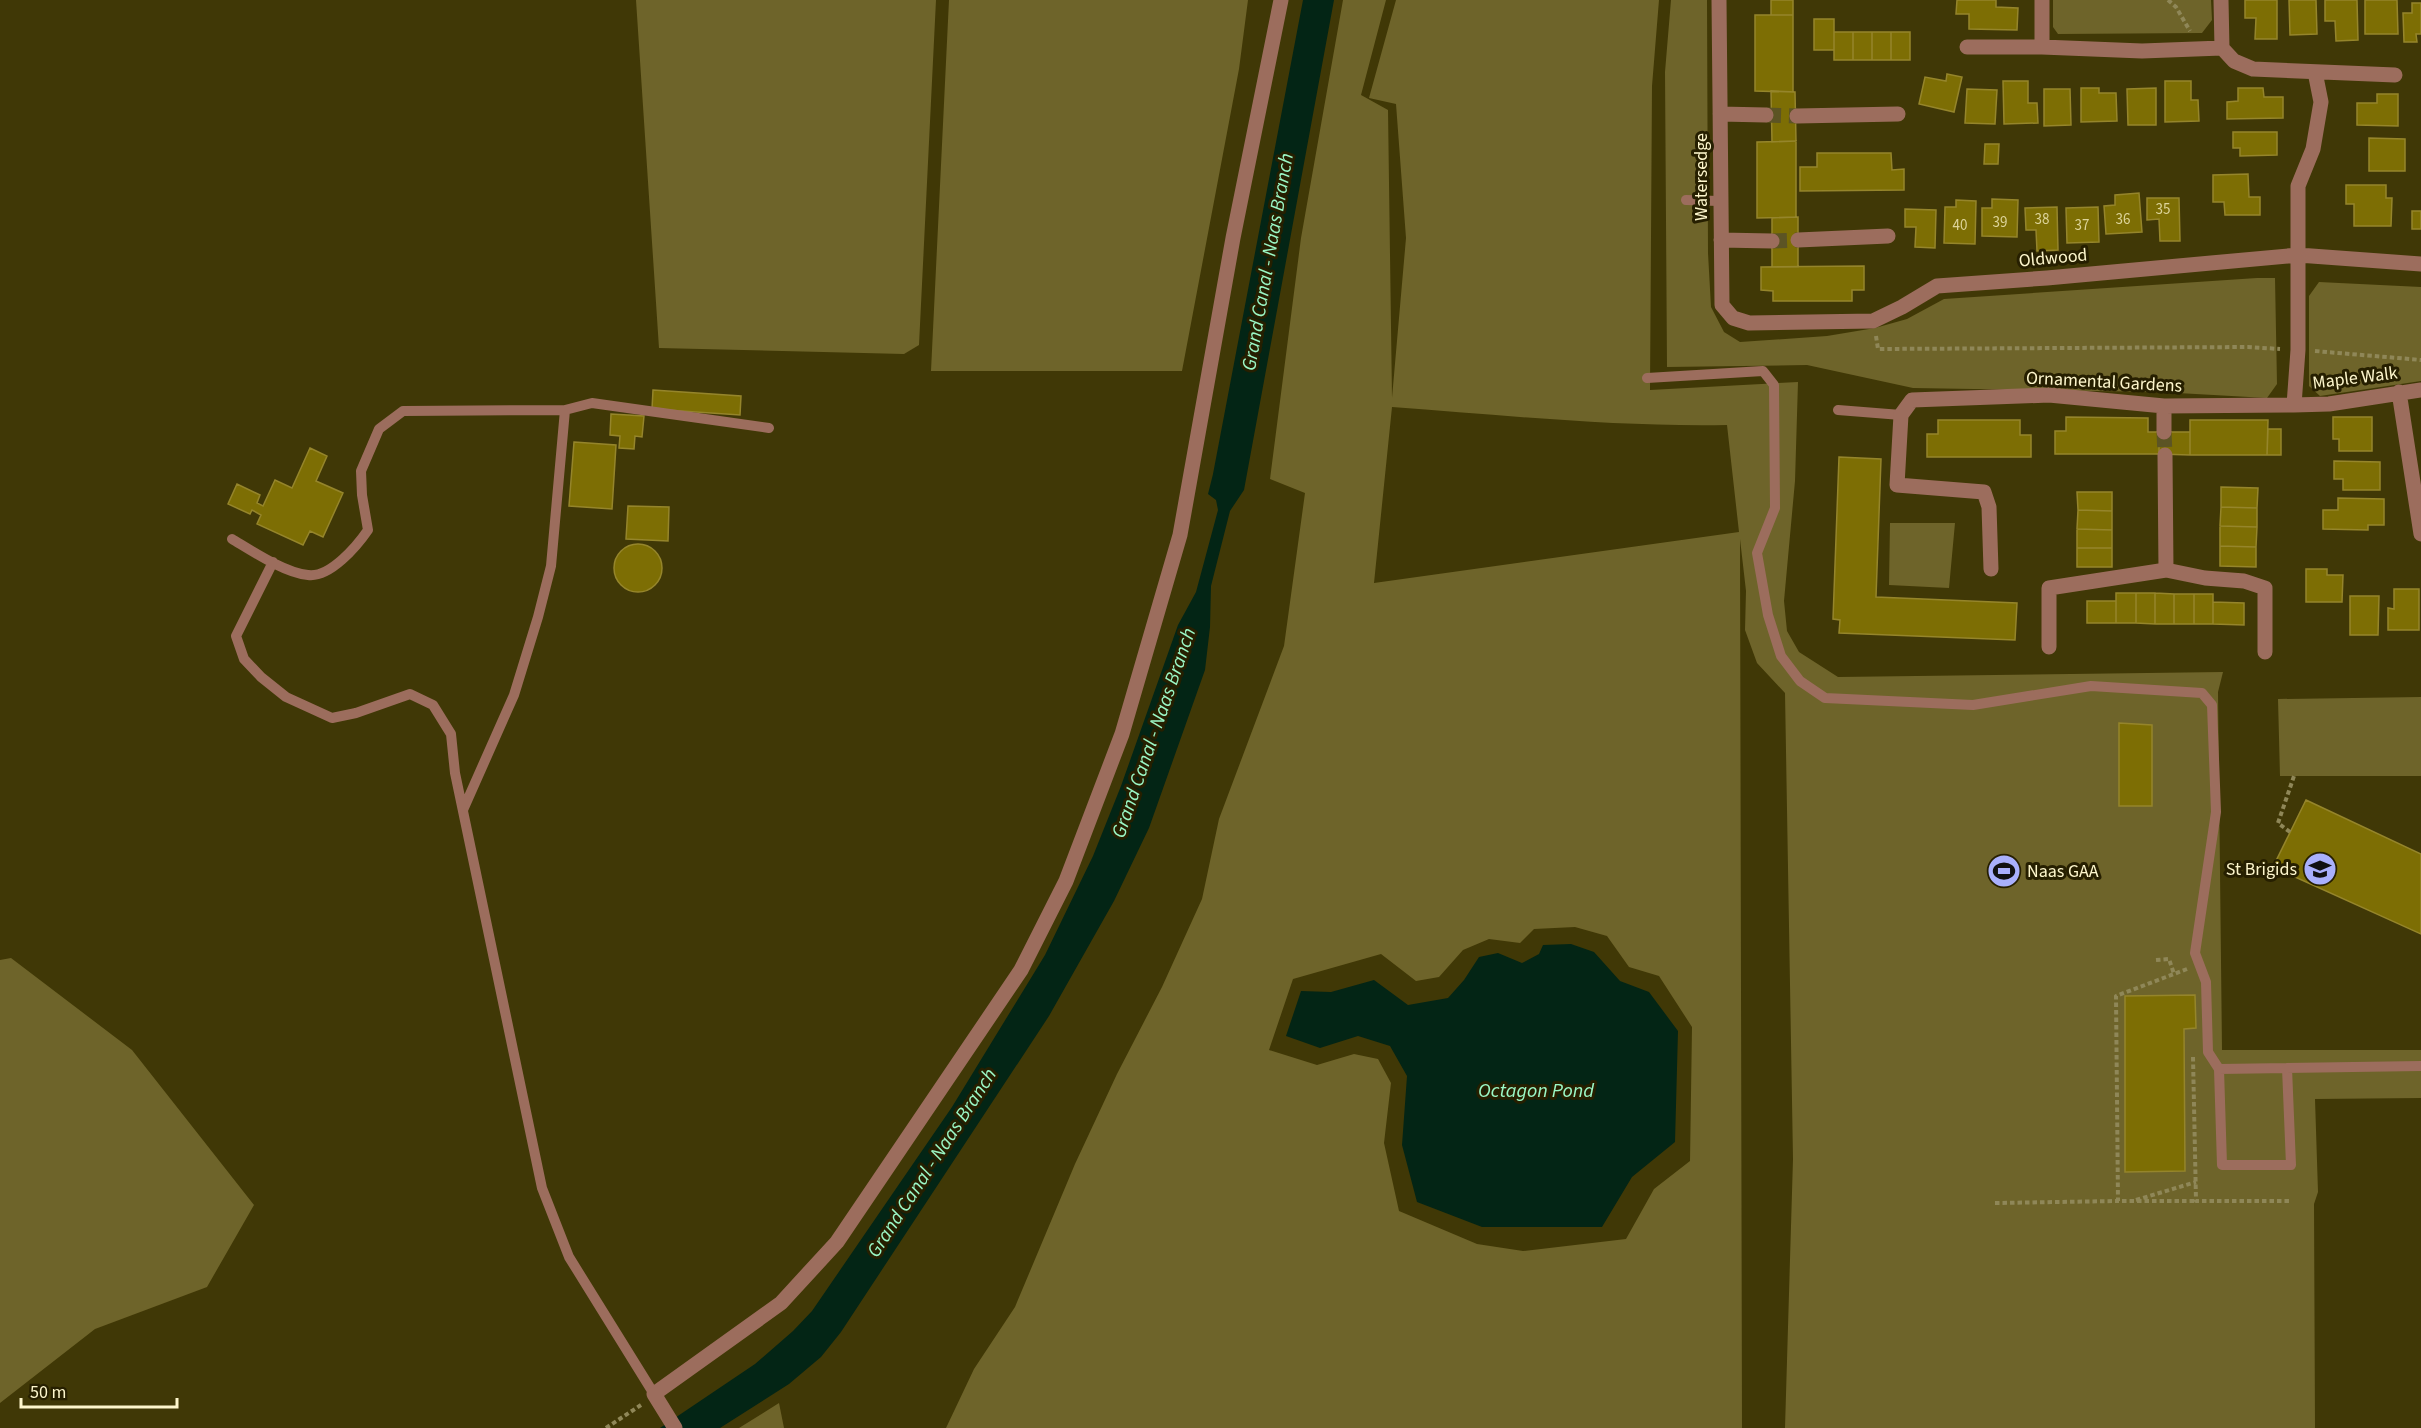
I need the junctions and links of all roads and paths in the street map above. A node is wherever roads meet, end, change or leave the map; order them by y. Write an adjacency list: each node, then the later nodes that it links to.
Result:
1 (1281, 0): 60 (street)
2 (1719, 0): 12 (street, Watersedge)
3 (2042, 0): 8 (street)
4 (2168, 0): 6 (path)
5 (2221, 0): 9 (street)
6 (2192, 35)
7 (1968, 47): 8 (street)
8 (2042, 47): 9 (street)
9 (2222, 48): 10 (street)
10 (2314, 72): 11 (street); 22 (street)
11 (2395, 75)
12 (1720, 114): 14 (street, Watersedge); 17 (street, Watersedge)
13 (1899, 114): 15 (street)
14 (1766, 115)
15 (1797, 116)
16 (1686, 200): 17 (lane)
17 (1719, 201): 19 (street, Watersedge)
18 (1888, 236): 20 (street)
19 (1721, 240): 21 (street, Watersedge); 25 (street, Watersedge)
20 (1798, 240)
21 (1772, 241)
22 (2298, 255): 23 (street, Oldwood); 24 (street, Oldwood); 26 (street)
23 (2421, 264)
24 (1873, 321): 25 (street, Oldwood); 26 (path)
25 (1819, 323)
26 (2298, 350): 27 (path); 31 (street)
27 (2421, 360)
28 (1647, 378): 50 (lane)
29 (2421, 390): 30 (street, Maple Walk)
30 (2399, 392): 31 (street, Maple Walk); 39 (street)
31 (2294, 405): 32 (street, Ornamental Gardens)
32 (2164, 406): 35 (street, Ornamental Gardens); 37 (street)
33 (565, 410): 36 (lane); 41 (lane); 47 (lane)
34 (1838, 410): 35 (lane)
35 (1901, 415): 42 (street)
36 (769, 428)
37 (2164, 432)
38 (2165, 455): 43 (street)
39 (2421, 534)
40 (232, 539): 41 (lane)
41 (273, 562): 47 (lane)
42 (1991, 569)
43 (2166, 570): 44 (street); 45 (street)
44 (2049, 647)
45 (2265, 652)
46 (2294, 776): 48 (path)
47 (463, 810): 60 (lane)
48 (2290, 832)
49 (2156, 960): 51 (path)
50 (2199, 964): 51 (path); 54 (lane)
51 (2174, 974): 56 (path)
52 (2421, 1066): 53 (lane)
53 (2287, 1068): 54 (lane); 54 (lane)
54 (2219, 1069)
55 (2196, 1182): 57 (path)
56 (2118, 1201): 57 (path); 59 (path)
57 (2132, 1201): 58 (path)
58 (2196, 1201)
59 (1995, 1203)
60 (654, 1394): 61 (street); 62 (path)
61 (672, 1422)
62 (606, 1428)

